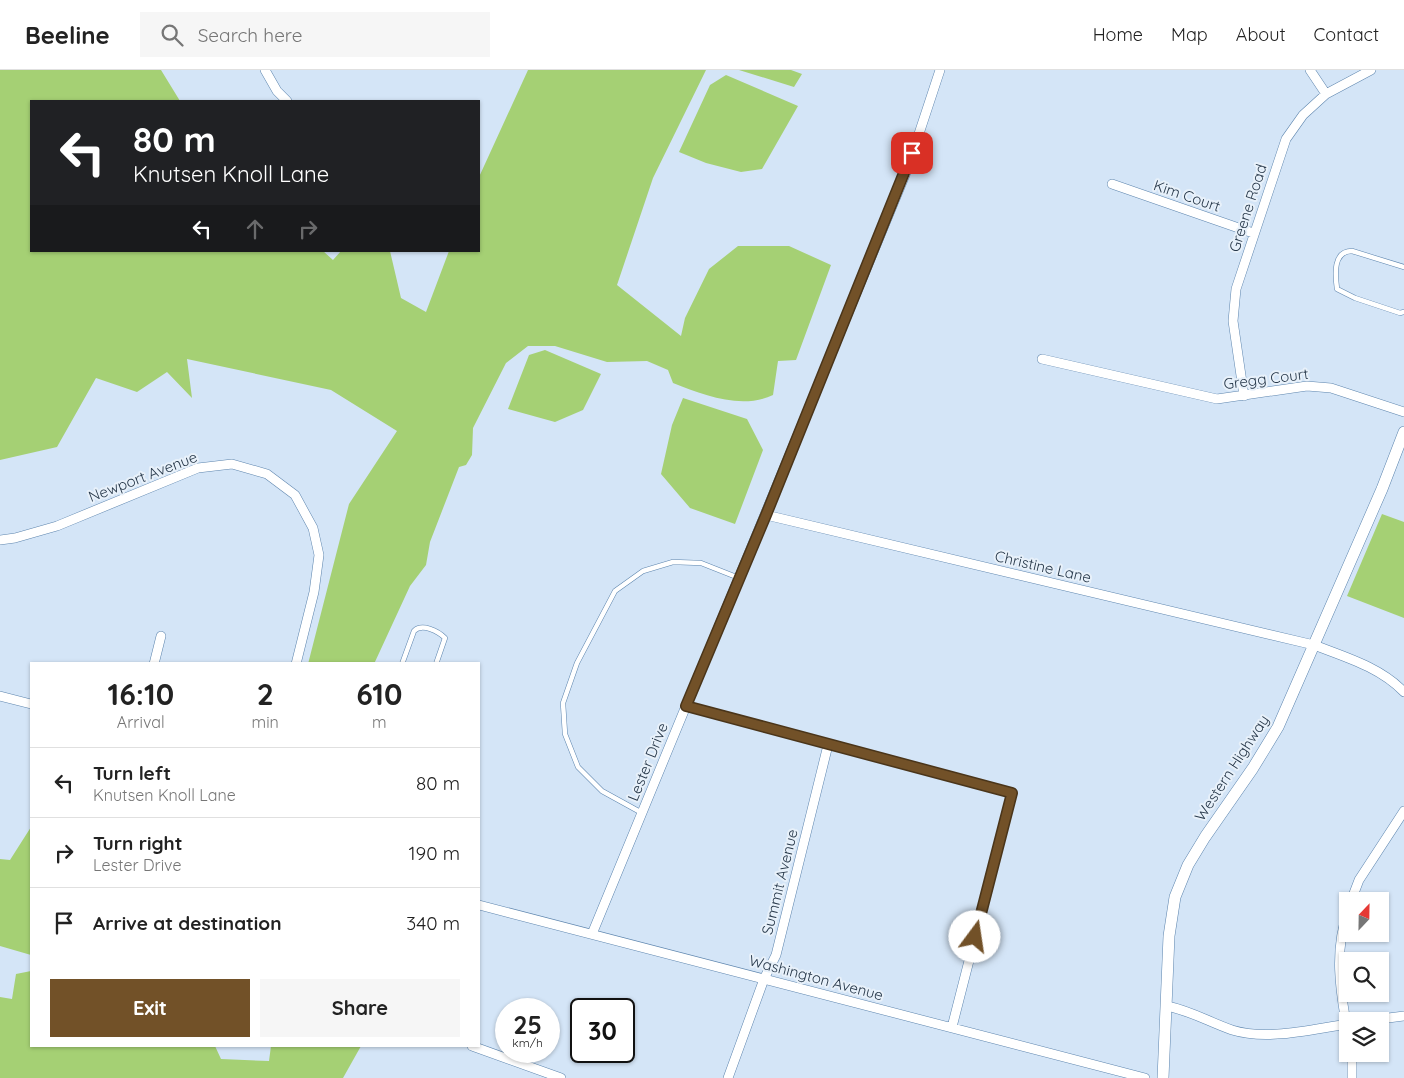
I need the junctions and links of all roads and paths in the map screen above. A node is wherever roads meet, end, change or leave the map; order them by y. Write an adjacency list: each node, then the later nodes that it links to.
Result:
1 (265, 70): 6 (street)
2 (940, 70): 15 (street, Lester Drive)
3 (1310, 70): 5 (street)
4 (1371, 70): 5 (street, Greene Road)
5 (1326, 94): 8 (street, Greene Road)
6 (287, 100)
7 (1112, 184): 8 (street, Kim Court)
8 (1254, 233): 12 (street, Greene Road)
9 (1404, 267): 10 (lane)
10 (1404, 312)
11 (1042, 359): 12 (street, Gregg Court)
12 (1244, 396): 13 (street, Gregg Court)
13 (1404, 412)
14 (1404, 432): 19 (street, Western Highway)
15 (766, 515): 17 (street, Lester Drive); 19 (street, Christine Lane)
16 (0, 540): 21 (street, Newport Avenue)
17 (739, 578): 27 (street, Lester Drive); 30 (lane)
18 (161, 636): 20 (street)
19 (1314, 645): 24 (street, Christine Lane); 36 (street, Western Highway)
20 (154, 662)
21 (296, 662)
22 (403, 662): 23 (lane)
23 (437, 662)
24 (1404, 692)
25 (0, 696): 26 (street)
26 (30, 704)
27 (686, 706): 28 (street); 30 (street, Lester Drive)
28 (828, 745): 35 (street, Summit Avenue); 41 (street)
29 (1404, 811): 31 (street)
30 (642, 813): 33 (street, Lester Drive)
31 (1354, 892)
32 (480, 905): 33 (street, Washington Avenue)
33 (592, 934): 35 (street, Washington Avenue)
34 (1341, 942): 37 (street)
35 (764, 979): 41 (street, Washington Avenue); 45 (street, Summit Avenue)
36 (1167, 1006): 40 (street); 47 (street, Western Highway)
37 (1344, 1012)
38 (1404, 1016): 39 (street)
39 (1389, 1018)
40 (1339, 1027)
41 (952, 1028): 46 (street, Washington Avenue)
42 (475, 1047): 44 (street)
43 (1352, 1062): 48 (street)
44 (561, 1078)
45 (728, 1078)
46 (1145, 1078)
47 (1163, 1078)
48 (1352, 1078)

